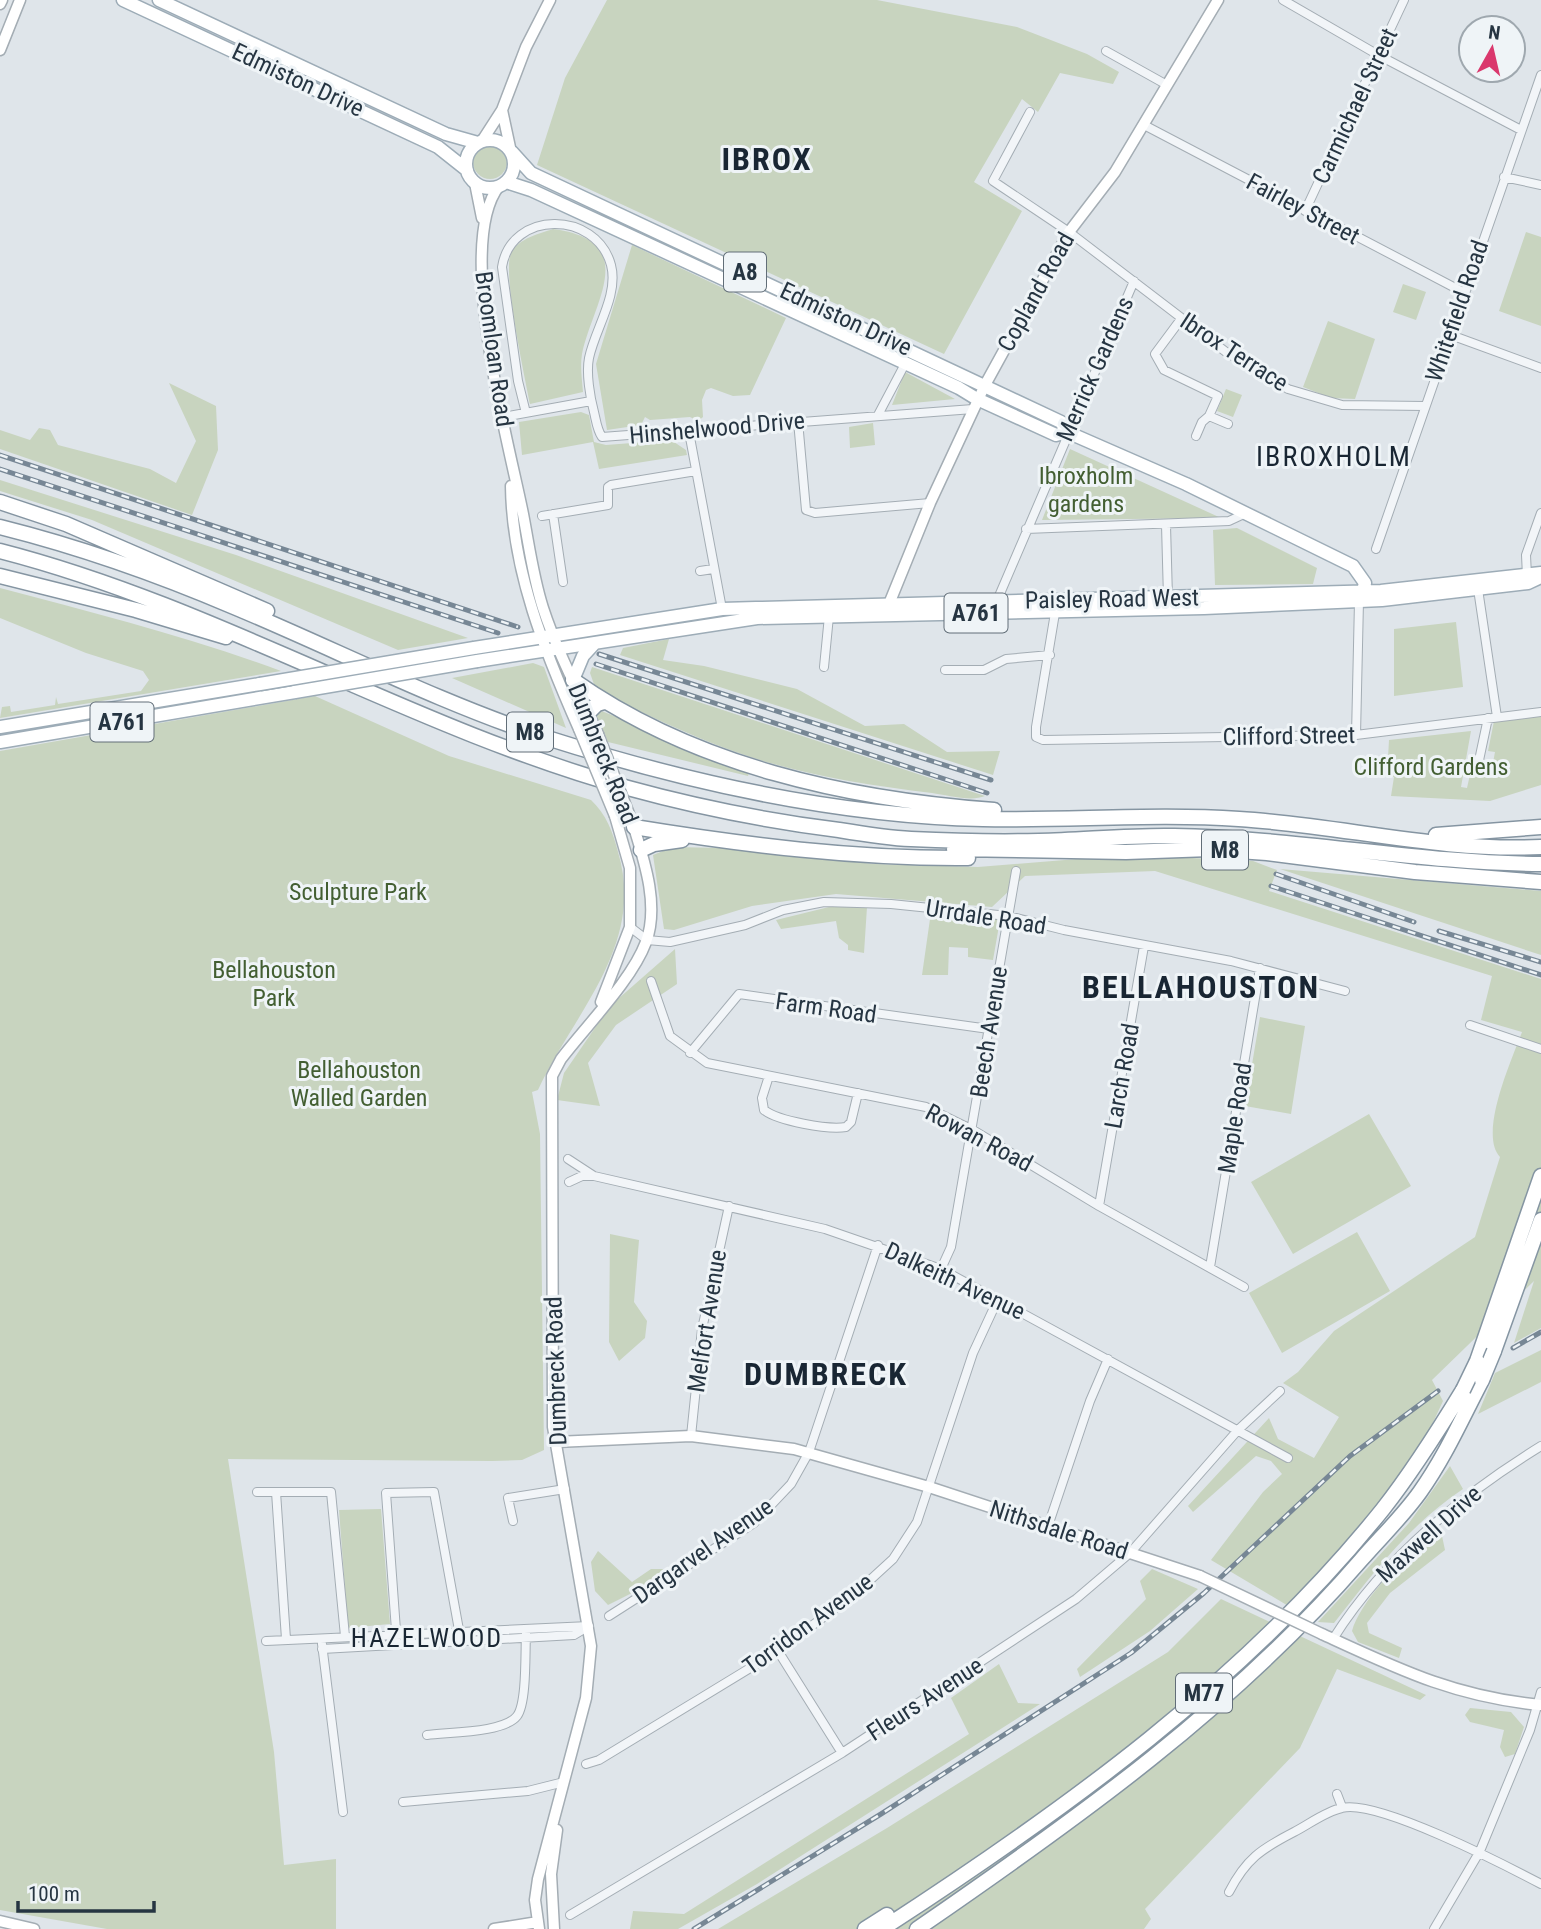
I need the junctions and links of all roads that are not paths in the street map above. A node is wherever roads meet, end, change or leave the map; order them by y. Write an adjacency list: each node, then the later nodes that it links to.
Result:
1 (20, 0): 8 (main road)
2 (123, 0): 19 (main road, Edmiston Drive)
3 (159, 0): 17 (main road, Edmiston Drive)
4 (550, 0): 13 (main road)
5 (1218, 0): 12 (main road, Copland Road)
6 (1283, 0): 10 (street)
7 (1404, 0): 10 (street, Carmichael Street)
8 (0, 50)
9 (1106, 51): 12 (street)
10 (1380, 56): 16 (street); 24 (street, Carmichael Street)
11 (1541, 75): 16 (street, Whitefield Road)
12 (1167, 85): 15 (main road, Copland Road)
13 (502, 110): 17 (main road); 18 (main road)
14 (1030, 112): 26 (street, Ibrox Terrace)
15 (1144, 125): 24 (street, Fairley Street); 26 (main road, Copland Road)
16 (1521, 130): 20 (street, Whitefield Road)
17 (480, 142): 18 (main road); 19 (main road)
18 (512, 152): 22 (main road); 31 (main road, Edmiston Drive / A8)
19 (467, 170): 21 (main road)
20 (1504, 177): 23 (street); 28 (street, Whitefield Road)
21 (475, 183): 22 (main road); 25 (main road, Broomloan Road)
22 (502, 184): 25 (main road, Broomloan Road); 32 (main road, Edmiston Drive / A8)
23 (1541, 185)
24 (1305, 211): 28 (street, Fairley Street)
25 (483, 228): 41 (main road, Broomloan Road)
26 (1069, 232): 27 (street, Ibrox Terrace); 34 (main road, Copland Road)
27 (1134, 281): 29 (street, Ibrox Terrace); 45 (street, Merrick Gardens)
28 (1463, 292): 30 (street, Whitefield Road)
29 (1181, 319): 37 (street, Ibrox Terrace); 40 (street)
30 (1448, 334): 33 (street); 37 (street, Whitefield Road)
31 (912, 349): 32 (street); 34 (main road, Edmiston Drive / A8)
32 (905, 363): 36 (main road, Edmiston Drive / A8); 39 (street)
33 (1541, 368)
34 (985, 385): 36 (main road, Copland Road); 45 (main road, Edmiston Drive / A8)
35 (591, 401): 38 (street); 38 (street, Hinshelwood Drive); 44 (street, Hinshelwood Drive)
36 (975, 404): 39 (street, Hinshelwood Drive); 45 (main road, Edmiston Drive / A8); 49 (main road, Copland Road)
37 (1424, 406): 57 (street, Whitefield Road)
38 (526, 413): 41 (street)
39 (878, 415): 42 (street, Hinshelwood Drive)
40 (1209, 416): 43 (street); 46 (street)
41 (503, 417): 73 (main road, Broomloan Road)
42 (798, 421): 44 (street, Hinshelwood Drive); 49 (street)
43 (1228, 424)
44 (689, 432): 47 (street)
45 (1067, 432): 52 (main road, Edmiston Drive / A8); 56 (street, Merrick Gardens)
46 (1196, 436)
47 (696, 471): 51 (street); 59 (street)
48 (0, 502): 82 (highway)
49 (930, 503): 68 (main road, Copland Road)
50 (1541, 513): 63 (street)
51 (553, 514): 53 (street); 64 (street)
52 (1244, 514): 54 (street); 66 (main road, Edmiston Drive / A8)
53 (542, 516)
54 (1166, 525): 56 (street); 67 (street)
55 (0, 527): 82 (highway, M8)
56 (1026, 529): 70 (street, Merrick Gardens)
57 (1376, 549)
58 (0, 551): 78 (highway, M8)
59 (713, 569): 60 (street); 71 (street)
60 (700, 571)
61 (1541, 575): 63 (main road, Paisley Road West / A761)
62 (0, 576): 78 (highway)
63 (1527, 577): 65 (main road, Paisley Road West / A761); 66 (main road, Paisley Road West / A761)
64 (563, 582)
65 (1478, 589): 66 (main road, Paisley Road West / A761); 86 (street)
66 (1362, 596): 67 (main road, Paisley Road West / A761); 69 (main road, Paisley Road West / A761); 89 (street)
67 (1168, 598): 69 (main road, Paisley Road West / A761)
68 (889, 604): 70 (main road, Paisley Road West / A761); 71 (main road, Paisley Road West / A761)
69 (1056, 606): 70 (main road, Paisley Road West / A761); 77 (street)
70 (995, 607): 72 (main road, Paisley Road West / A761)
71 (722, 609): 73 (main road, Paisley Road West / A761)
72 (829, 616): 74 (main road, Paisley Road West / A761); 79 (street)
73 (548, 636): 75 (main road, Broomloan Road); 76 (main road, Paisley Road West / A761)
74 (595, 643): 75 (main road, Paisley Road West / A761); 81 (main road)
75 (553, 650): 76 (main road, Paisley Road West / A761); 81 (main road, Dumbreck Road); 88 (main road, Dumbreck Road)
76 (476, 655): 87 (main road, A761, bridge); 90 (main road, A761, bridge)
77 (1050, 655): 80 (street); 89 (street, Clifford Street)
78 (288, 656): 98 (highway, M8)
79 (824, 667)
80 (945, 670)
81 (573, 680): 83 (highway, M8); 85 (main road, Dumbreck Road)
82 (437, 695): 92 (highway, M8)
83 (604, 702): 85 (highway, M8); 92 (highway, M8)
84 (1541, 712): 86 (street, Clifford Street)
85 (588, 713): 88 (main road); 94 (main road, Dumbreck Road, bridge)
86 (1493, 717): 89 (street, Clifford Street); 91 (street)
87 (0, 727)
88 (579, 729): 93 (main road, Dumbreck Road, bridge)
89 (1356, 735)
90 (0, 743)
91 (1478, 765)
92 (1090, 818): 96 (highway, M8)
93 (616, 820): 94 (main road); 106 (main road, Dumbreck Road)
94 (632, 823): 97 (highway); 100 (main road, Dumbreck Road)
95 (1541, 827): 96 (highway, M8)
96 (1399, 836): 99 (highway, M8)
97 (700, 838): 100 (highway); 101 (highway)
98 (908, 839): 101 (highway, M8); 102 (highway, M8)
99 (1541, 847)
100 (641, 850): 107 (main road, Dumbreck Road)
101 (1060, 851): 104 (highway, M8)
102 (1541, 864)
103 (1016, 871): 105 (street, Beech Avenue)
104 (1541, 882)
105 (1008, 916): 107 (street, Urrdale Road); 108 (street, Urrdale Road); 114 (street, Beech Avenue)
106 (630, 927): 107 (street); 112 (main road, Dumbreck Road)
107 (647, 940): 112 (main road, Dumbreck Road)
108 (1144, 946): 109 (street, Urrdale Road); 125 (street, Larch Road)
109 (1259, 968): 111 (street, Urrdale Road); 128 (street, Maple Road)
110 (651, 981): 116 (street, Rowan Road)
111 (1345, 991)
112 (597, 1012): 136 (main road, Dumbreck Road)
113 (1470, 1025): 115 (street)
114 (989, 1029): 116 (street, Farm Road); 119 (street, Beech Avenue)
115 (1541, 1049)
116 (690, 1053): 117 (street, Rowan Road)
117 (769, 1076): 118 (street, Rowan Road); 118 (street)
118 (858, 1093): 119 (street, Rowan Road)
119 (973, 1130): 125 (street, Rowan Road); 129 (street, Beech Avenue)
120 (568, 1159): 121 (street, Dalkeith Avenue)
121 (594, 1176): 123 (street, Dalkeith Avenue); 124 (street, Dalkeith Avenue)
122 (1541, 1176): 163 (highway, M77, bridge)
123 (569, 1182)
124 (729, 1206): 127 (street, Dalkeith Avenue); 135 (street, Melfort Avenue)
125 (1099, 1206): 128 (street, Rowan Road)
126 (1541, 1220): 173 (highway, M77, bridge)
127 (878, 1245): 129 (street, Dalkeith Avenue); 138 (street, Dargarvel Avenue)
128 (1210, 1267): 130 (street, Rowan Road)
129 (941, 1269): 131 (street, Dalkeith Avenue)
130 (1244, 1287)
131 (998, 1299): 132 (street, Dalkeith Avenue); 140 (street, Torridon Avenue)
132 (1108, 1359): 134 (street, Dalkeith Avenue); 145 (street)
133 (1280, 1391): 134 (street, Fleurs Avenue)
134 (1238, 1430): 139 (street, Dalkeith Avenue); 146 (street, Fleurs Avenue)
135 (691, 1436): 136 (main road, Nithsdale Road); 138 (main road, Nithsdale Road)
136 (556, 1442): 141 (main road, Dumbreck Road)
137 (1541, 1446): 156 (street, Maxwell Drive)
138 (809, 1452): 140 (main road, Nithsdale Road); 147 (street, Dargarvel Avenue)
139 (1288, 1458)
140 (929, 1487): 145 (main road, Nithsdale Road); 160 (street, Torridon Avenue)
141 (565, 1489): 144 (street); 148 (main road, Dumbreck Road)
142 (257, 1492): 143 (street)
143 (276, 1492): 151 (street); 155 (street)
144 (513, 1521)
145 (1048, 1526): 146 (main road, Nithsdale Road)
146 (1130, 1553): 156 (main road, Nithsdale Road, bridge); 165 (street, Fleurs Avenue)
147 (609, 1616)
148 (589, 1626): 149 (street); 154 (street); 167 (main road, Dumbreck Road)
149 (527, 1628): 152 (street); 154 (street)
150 (396, 1633): 151 (street); 152 (street); 152 (street); 158 (street)
151 (345, 1636): 153 (street)
152 (460, 1636): 154 (street); 158 (street)
153 (321, 1637): 155 (street); 159 (street)
154 (526, 1638): 164 (street)
155 (286, 1639): 157 (street)
156 (1333, 1639): 162 (main road, Nithsdale Road)
157 (267, 1641)
158 (397, 1644): 159 (street)
159 (322, 1649): 171 (street)
160 (778, 1651): 165 (street); 166 (street, Torridon Avenue)
161 (1541, 1692): 162 (street)
162 (1539, 1705): 172 (street)
163 (1171, 1721): 182 (highway, M77); 183 (highway, M77)
164 (427, 1735)
165 (842, 1753): 176 (street, Fleurs Avenue)
166 (586, 1764)
167 (564, 1782): 169 (street); 178 (main road, Dumbreck Road); 181 (main road, Dumbreck Road)
168 (1337, 1794): 170 (street)
169 (403, 1802)
170 (1342, 1807): 172 (street); 175 (street)
171 (343, 1812)
172 (1480, 1852): 174 (street); 186 (street)
173 (1009, 1866): 184 (highway, M77); 185 (highway, M77)
174 (1541, 1884)
175 (1229, 1892)
176 (570, 1915)
177 (0, 1921): 179 (main road)
178 (541, 1927): 180 (main road)
179 (34, 1929)
180 (494, 1929)
181 (554, 1929)
182 (865, 1929)
183 (882, 1929)
184 (917, 1929)
185 (932, 1929)
186 (1434, 1929)

